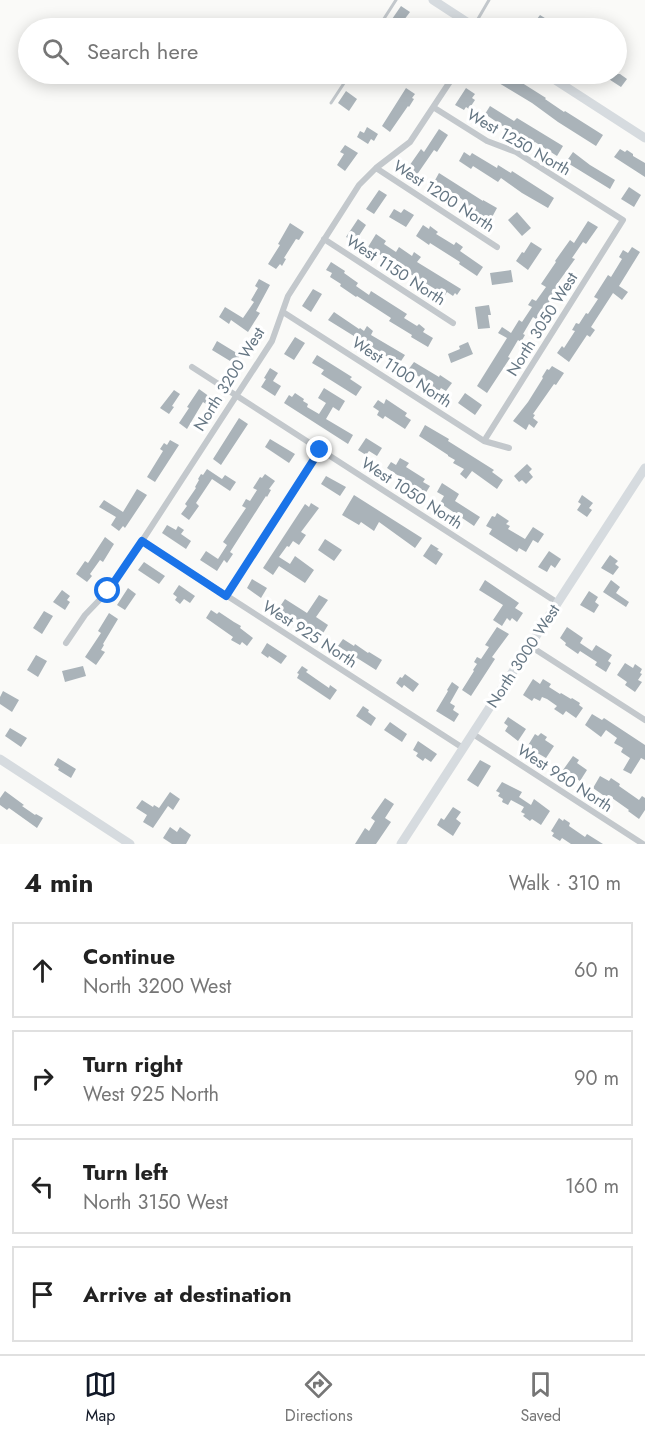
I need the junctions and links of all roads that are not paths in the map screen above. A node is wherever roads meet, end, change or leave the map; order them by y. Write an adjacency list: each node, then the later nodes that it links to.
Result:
1 (396, 0): 4 (lane)
2 (432, 0): 5 (main road)
3 (489, 0): 6 (lane)
4 (384, 18)
5 (461, 18)
6 (480, 18)
7 (343, 84): 10 (lane)
8 (449, 84): 11 (street, North 3200 West)
9 (561, 84): 12 (main road)
10 (331, 103)
11 (433, 108): 13 (street, North 3200 West); 14 (street, West 1250 North)
12 (645, 138)
13 (376, 168): 15 (street, North 3200 West); 16 (street, West 1200 North)
14 (623, 220): 21 (street, North 3050 West)
15 (324, 239): 17 (street, North 3200 West); 18 (street, West 1150 North)
16 (497, 247)
17 (283, 312): 20 (street, North 3200 West); 21 (street, West 1100 North)
18 (453, 323)
19 (192, 367): 20 (street, West 1050 North)
20 (237, 395): 23 (street, West 1050 North); 25 (street, North 3200 West)
21 (484, 441): 22 (street, West 1100 North)
22 (509, 448)
23 (320, 450): 26 (street); 27 (street, West 1050 North)
24 (645, 468): 27 (main road, North 3000 West)
25 (142, 541): 26 (street, West 925 North); 28 (street, North 3200 West)
26 (226, 596): 32 (street, West 925 North)
27 (558, 603): 29 (main road, North 3000 West)
28 (66, 643)
29 (530, 646): 30 (street); 31 (main road, North 3000 West)
30 (645, 720)
31 (473, 734): 32 (main road, North 3000 West); 36 (street, West 960 North)
32 (463, 748): 35 (main road, North 3000 West)
33 (0, 759): 34 (main road)
34 (130, 844)
35 (401, 844)
36 (643, 844)

